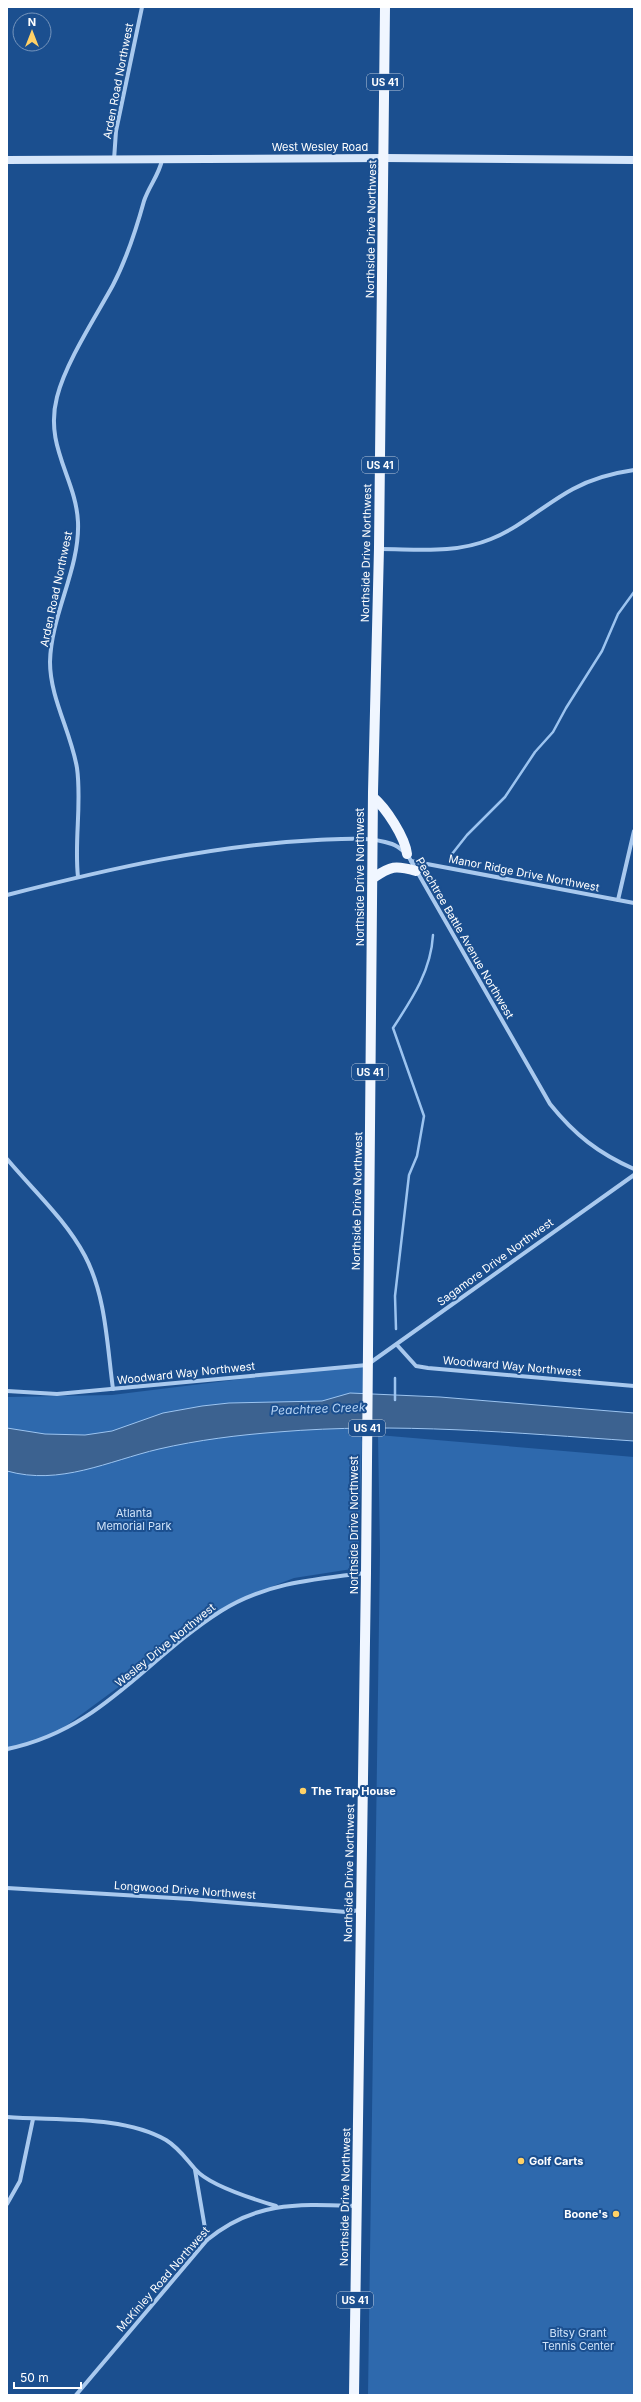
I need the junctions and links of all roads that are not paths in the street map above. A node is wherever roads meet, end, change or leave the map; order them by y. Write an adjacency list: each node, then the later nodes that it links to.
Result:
1 (142, 7): 5 (street, Arden Road Northwest)
2 (385, 7): 3 (main road, Northside Drive Northwest / US 41)
3 (384, 158): 6 (street, West Wesley Road); 7 (street, West Wesley Road); 9 (main road, Northside Drive Northwest / US 41)
4 (7, 160): 5 (street, West Wesley Road)
5 (114, 160): 6 (street, West Wesley Road)
6 (162, 160): 15 (street, Arden Road Northwest)
7 (634, 160)
8 (634, 470): 9 (street)
9 (379, 548): 10 (main road, Northside Drive Northwest / US 41)
10 (373, 797): 12 (main road, Northside Drive Northwest / US 41); 13 (main road)
11 (634, 831): 18 (street)
12 (373, 840): 13 (street, Peachtree Battle Avenue Northwest); 15 (street, Peachtree Battle Avenue Northwest); 16 (main road, Northside Drive Northwest / US 41)
13 (409, 857): 14 (street, Peachtree Battle Avenue Northwest); 18 (street, Manor Ridge Drive Northwest)
14 (416, 871): 16 (main road); 21 (street, Peachtree Battle Avenue Northwest)
15 (78, 877): 17 (street, Peachtree Battle Avenue Northwest)
16 (373, 878): 24 (main road, Northside Drive Northwest / US 41)
17 (7, 895)
18 (618, 900): 19 (street, Manor Ridge Drive Northwest)
19 (634, 903)
20 (7, 1159): 26 (street)
21 (634, 1169)
22 (634, 1175): 23 (street, Sagamore Drive Northwest)
23 (397, 1345): 24 (street, Sagamore Drive Northwest); 25 (street, Woodward Way Northwest)
24 (367, 1365): 26 (street, Woodward Way Northwest); 28 (main road, Northside Drive Northwest / US 41)
25 (634, 1386)
26 (113, 1389): 27 (street, Woodward Way Northwest)
27 (7, 1391)
28 (366, 1573): 29 (street, Wesley Drive Northwest); 31 (main road, Northside Drive Northwest / US 41)
29 (7, 1749)
30 (7, 1888): 31 (street, Longwood Drive Northwest)
31 (361, 1909): 36 (main road, Northside Drive Northwest / US 41)
32 (7, 2116): 33 (street)
33 (33, 2119): 34 (street); 35 (street)
34 (195, 2170): 37 (street); 38 (street)
35 (7, 2204)
36 (356, 2206): 37 (street, McKinley Road Northwest); 40 (main road, Northside Drive Northwest / US 41)
37 (278, 2207): 38 (street, McKinley Road Northwest)
38 (207, 2240): 39 (street, McKinley Road Northwest)
39 (76, 2395)
40 (354, 2395)

